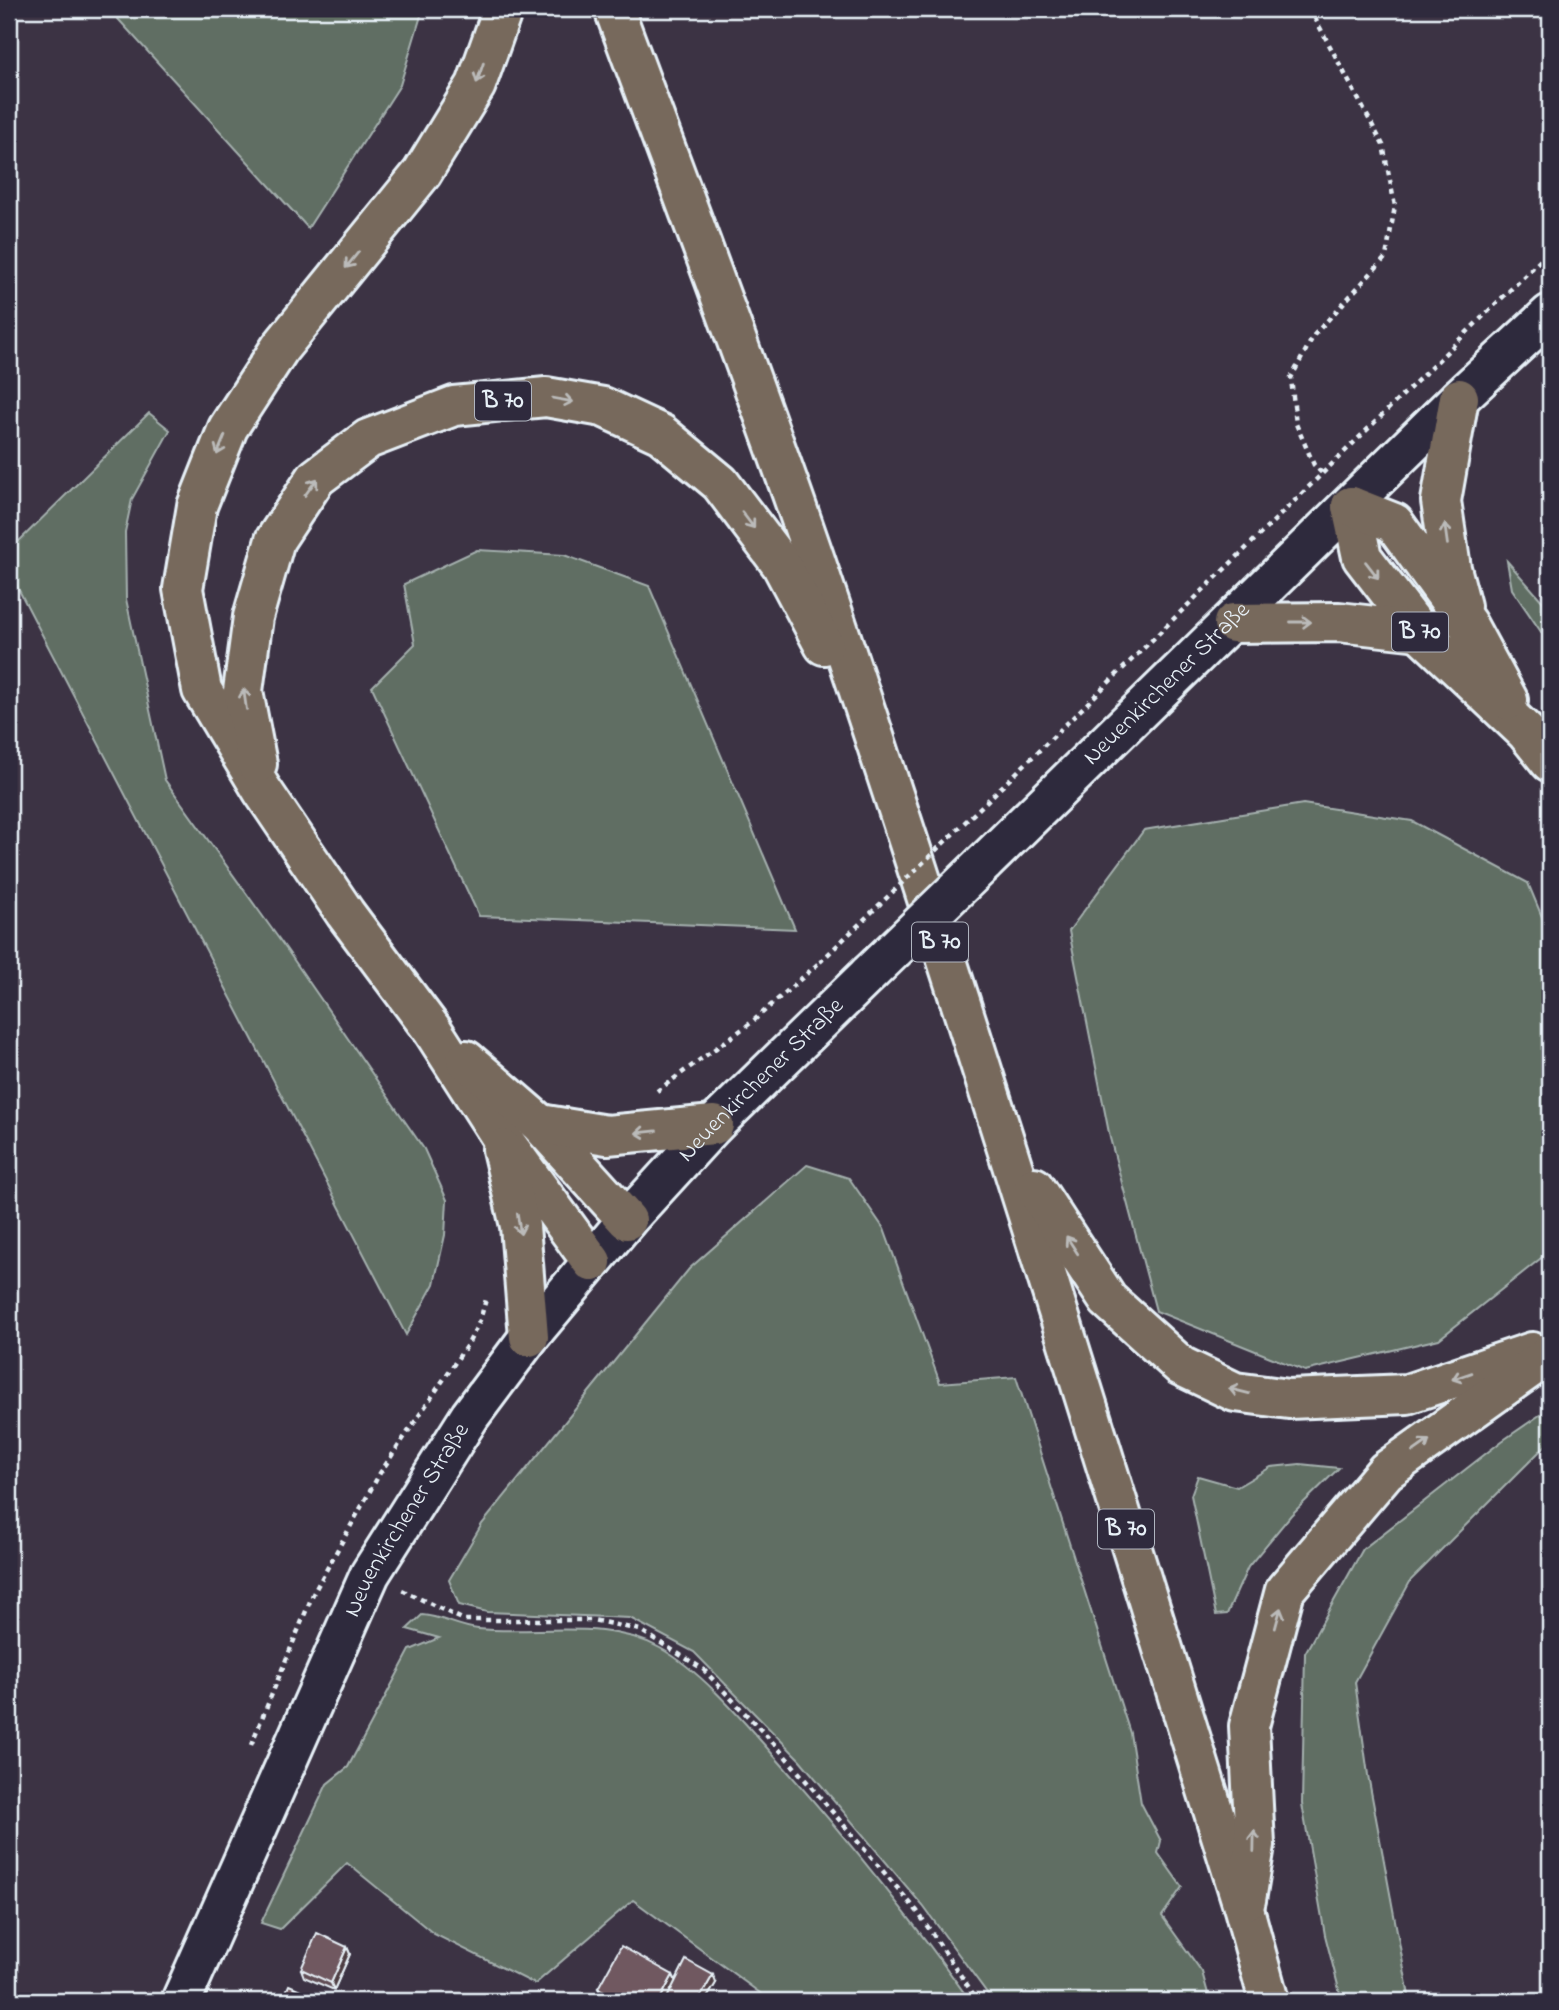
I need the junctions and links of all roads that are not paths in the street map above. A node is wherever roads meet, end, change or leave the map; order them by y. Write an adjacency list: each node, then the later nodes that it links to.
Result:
1 (503, 9): 12 (highway, B 70, one-way to 12)
2 (614, 9): 10 (highway, B 70)
3 (1550, 313): 4 (street, Neuenkirchener Straße)
4 (1459, 398): 5 (street, Neuenkirchener Straße); 7 (highway, B 70, one-way to 4)
5 (1351, 506): 6 (street, Neuenkirchener Straße); 7 (highway, B 70); 8 (highway, B 70, one-way to 8)
6 (1233, 622): 8 (highway, B 70, one-way to 8); 15 (street, Neuenkirchener Straße, bridge)
7 (1466, 624): 9 (highway, B 70)
8 (1419, 631): 9 (highway, B 70)
9 (1526, 732): 11 (highway, B 70)
10 (872, 734): 12 (highway, B 70, one-way to 10); 17 (highway, B 70)
11 (1550, 762)
12 (262, 790): 13 (highway, B 70)
13 (433, 1031): 14 (highway, B 70); 16 (highway, B 70)
14 (540, 1124): 15 (highway, one-way to 14); 18 (highway, B 70)
15 (714, 1125): 18 (street, Neuenkirchener Straße)
16 (499, 1134): 19 (highway, B 70); 20 (highway, B 70, one-way to 20)
17 (1009, 1149): 21 (highway, B 70, one-way to 17); 23 (highway, B 70)
18 (627, 1220): 19 (street, Neuenkirchener Straße)
19 (592, 1262): 20 (street, Neuenkirchener Straße)
20 (529, 1337): 24 (street, Neuenkirchener Straße)
21 (1550, 1346)
22 (1550, 1354): 23 (highway, B 70, one-way to 22)
23 (1244, 1909): 25 (highway, B 70)
24 (181, 2001)
25 (1269, 2001)

